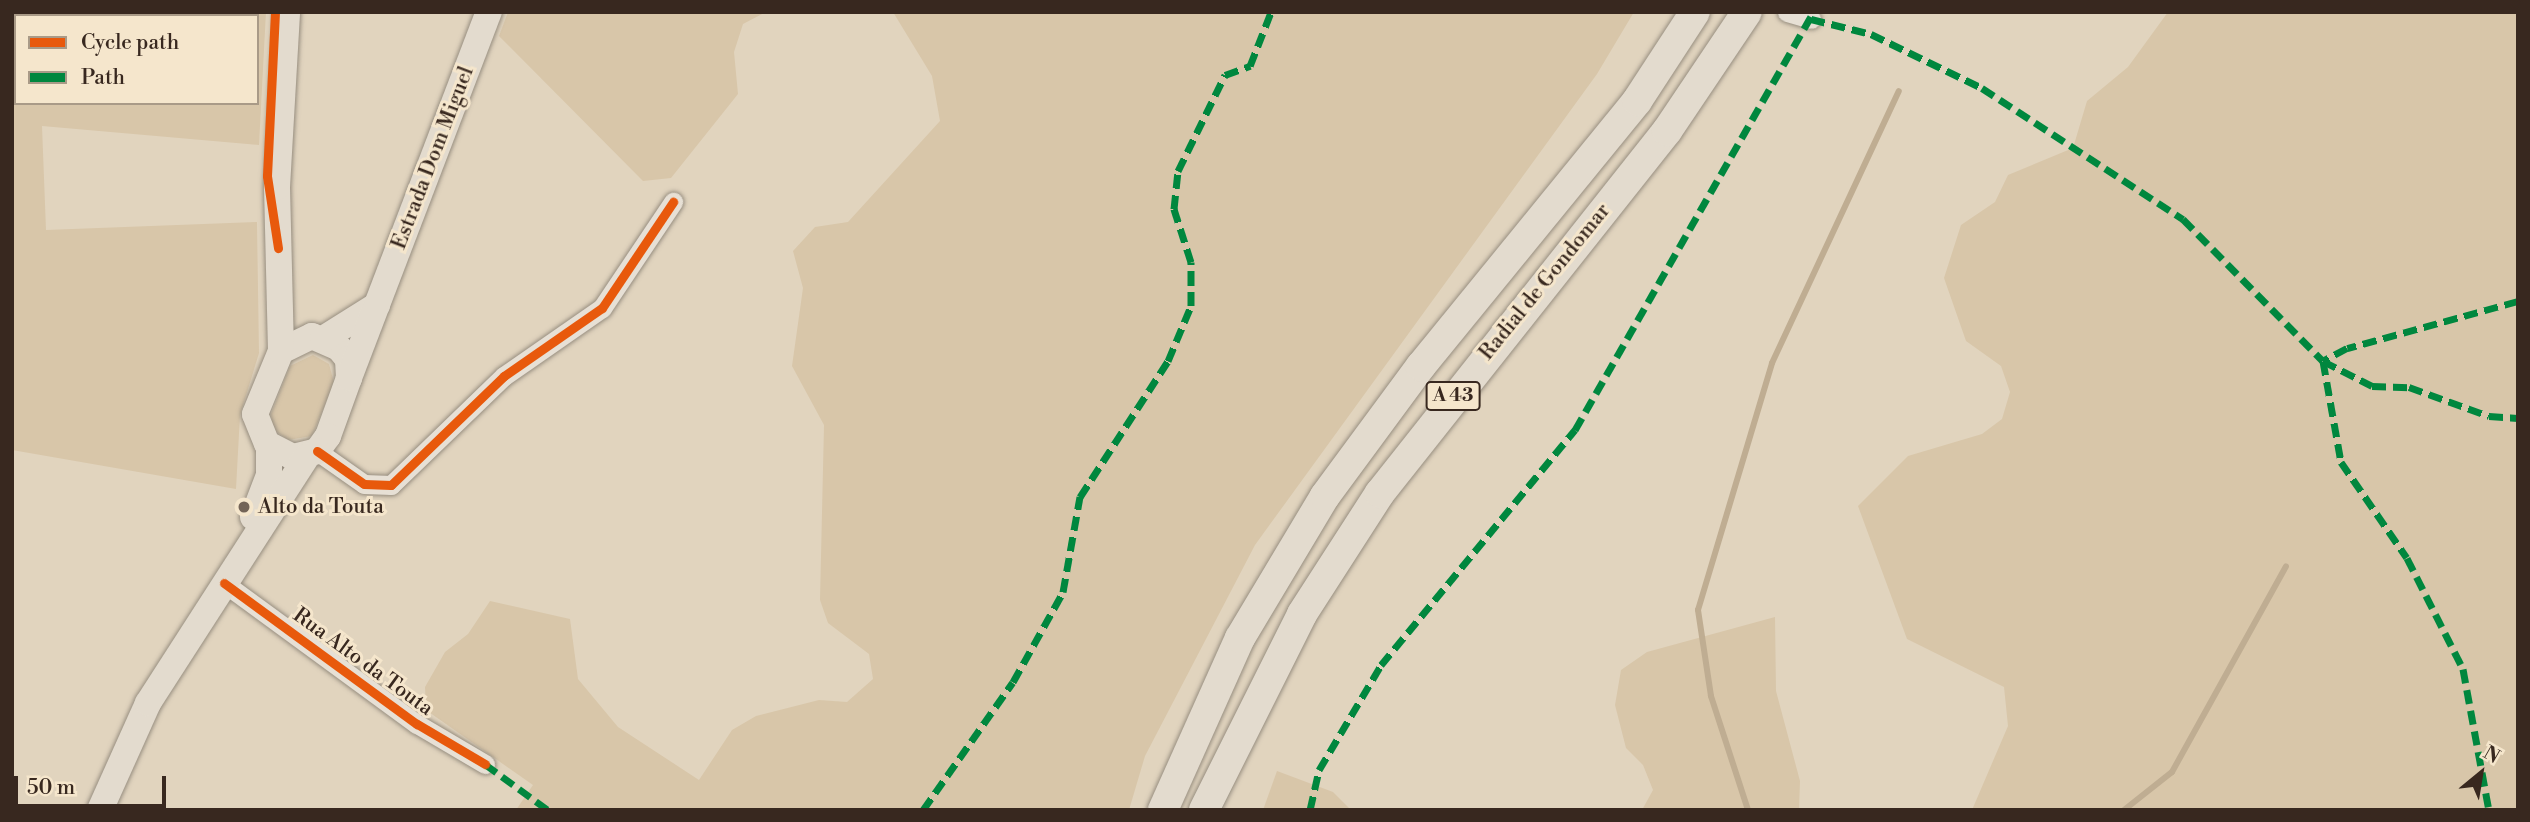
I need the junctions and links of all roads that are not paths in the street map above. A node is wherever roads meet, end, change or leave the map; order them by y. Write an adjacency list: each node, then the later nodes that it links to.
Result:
1 (287, 12): 8 (main road)
2 (489, 12): 9 (main road, Estrada Dom Miguel)
3 (1695, 12): 18 (highway, Radial de Gondomar / A 43)
4 (1747, 12): 19 (highway, Radial de Gondomar / A 43)
5 (1787, 12): 6 (street)
6 (1811, 19)
7 (673, 202): 14 (street)
8 (278, 248): 10 (main road); 11 (main road)
9 (377, 305): 10 (main road); 12 (main road, Estrada Dom Miguel)
10 (317, 337): 11 (main road); 12 (main road)
11 (281, 351): 13 (main road)
12 (349, 378): 14 (main road, Estrada Dom Miguel)
13 (269, 446): 14 (main road); 15 (main road)
14 (312, 454): 15 (main road, Estrada Dom Miguel)
15 (224, 583): 16 (street, Rua Alto da Touta); 17 (main road)
16 (485, 764)
17 (100, 810)
18 (1163, 810)
19 (1204, 810)

